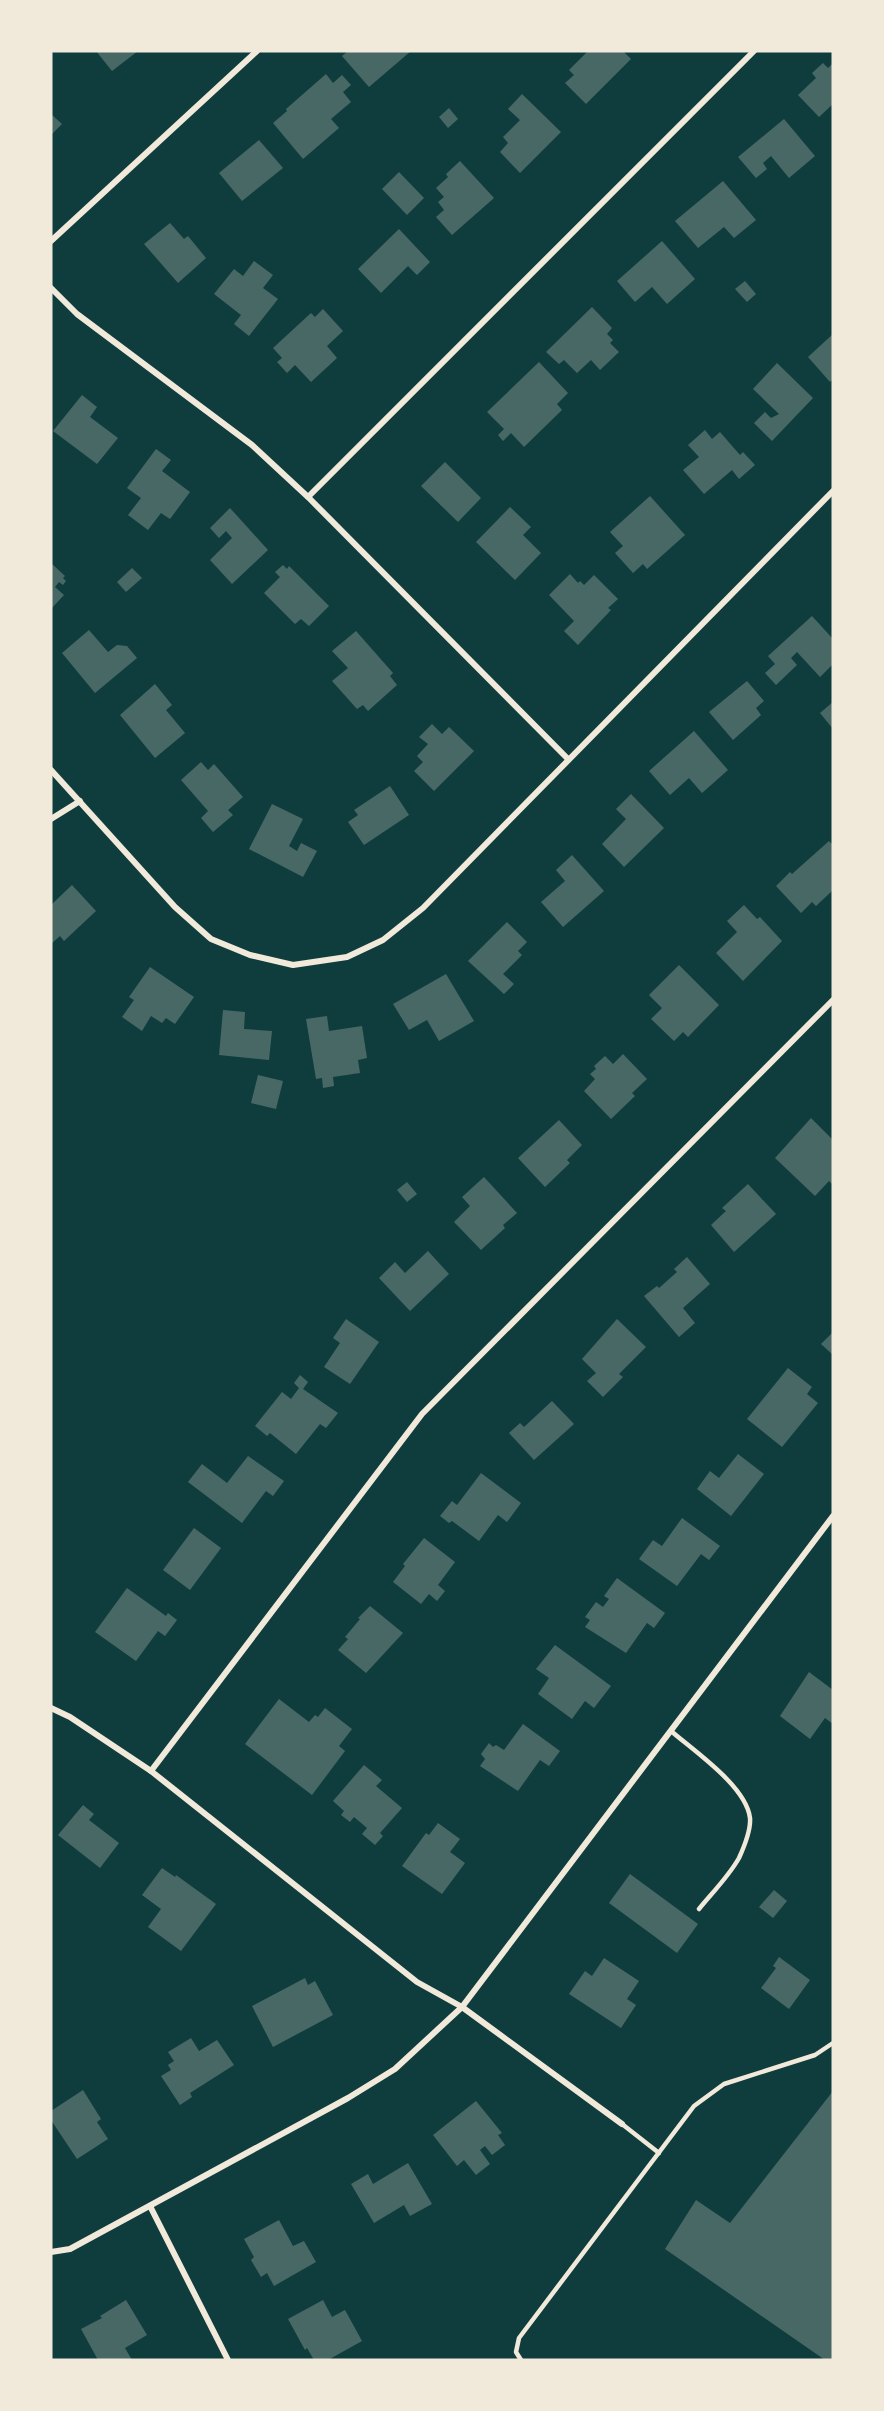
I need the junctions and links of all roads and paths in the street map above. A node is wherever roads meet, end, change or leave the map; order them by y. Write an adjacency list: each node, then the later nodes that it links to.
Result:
1 (257, 51): 3 (street)
2 (754, 51): 6 (street)
3 (51, 241)
4 (51, 288): 6 (street)
5 (833, 491): 7 (street)
6 (308, 497): 7 (street)
7 (568, 759): 9 (street)
8 (51, 770): 9 (street)
9 (80, 801): 10 (street)
10 (51, 819)
11 (833, 1000): 15 (street)
12 (833, 1516): 14 (street)
13 (51, 1708): 15 (street)
14 (671, 1731): 16 (lane); 17 (street)
15 (151, 1771): 17 (street)
16 (699, 1909)
17 (462, 2007): 19 (street); 21 (street)
18 (833, 2043): 20 (lane)
19 (622, 2124): 20 (lane)
20 (659, 2152): 24 (lane)
21 (150, 2206): 22 (street); 23 (street)
22 (51, 2252)
23 (228, 2360)
24 (521, 2360)

